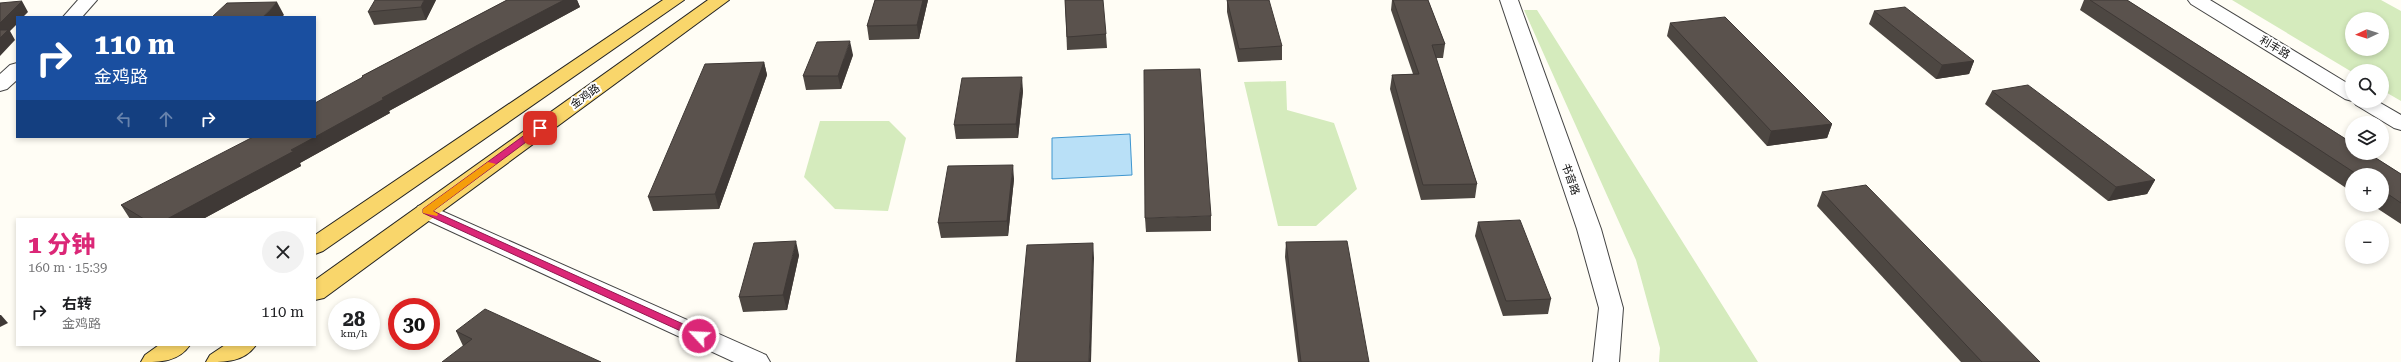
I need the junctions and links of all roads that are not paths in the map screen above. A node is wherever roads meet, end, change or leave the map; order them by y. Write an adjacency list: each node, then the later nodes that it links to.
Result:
1 (88, 0): 6 (street)
2 (675, 0): 13 (main road)
3 (720, 0): 12 (main road, 金鸡路)
4 (1509, 0): 20 (street, 书音路)
5 (2197, 0): 9 (street, 利丰路)
6 (73, 16)
7 (16, 71): 8 (street)
8 (0, 85)
9 (2345, 90)
10 (2375, 108): 11 (street)
11 (2401, 124)
12 (426, 211): 14 (main road, 金鸡路); 19 (street)
13 (316, 245)
14 (316, 291)
15 (176, 346): 17 (main road)
16 (242, 346): 18 (main road)
17 (154, 362)
18 (220, 362)
19 (757, 362)
20 (1606, 362)

